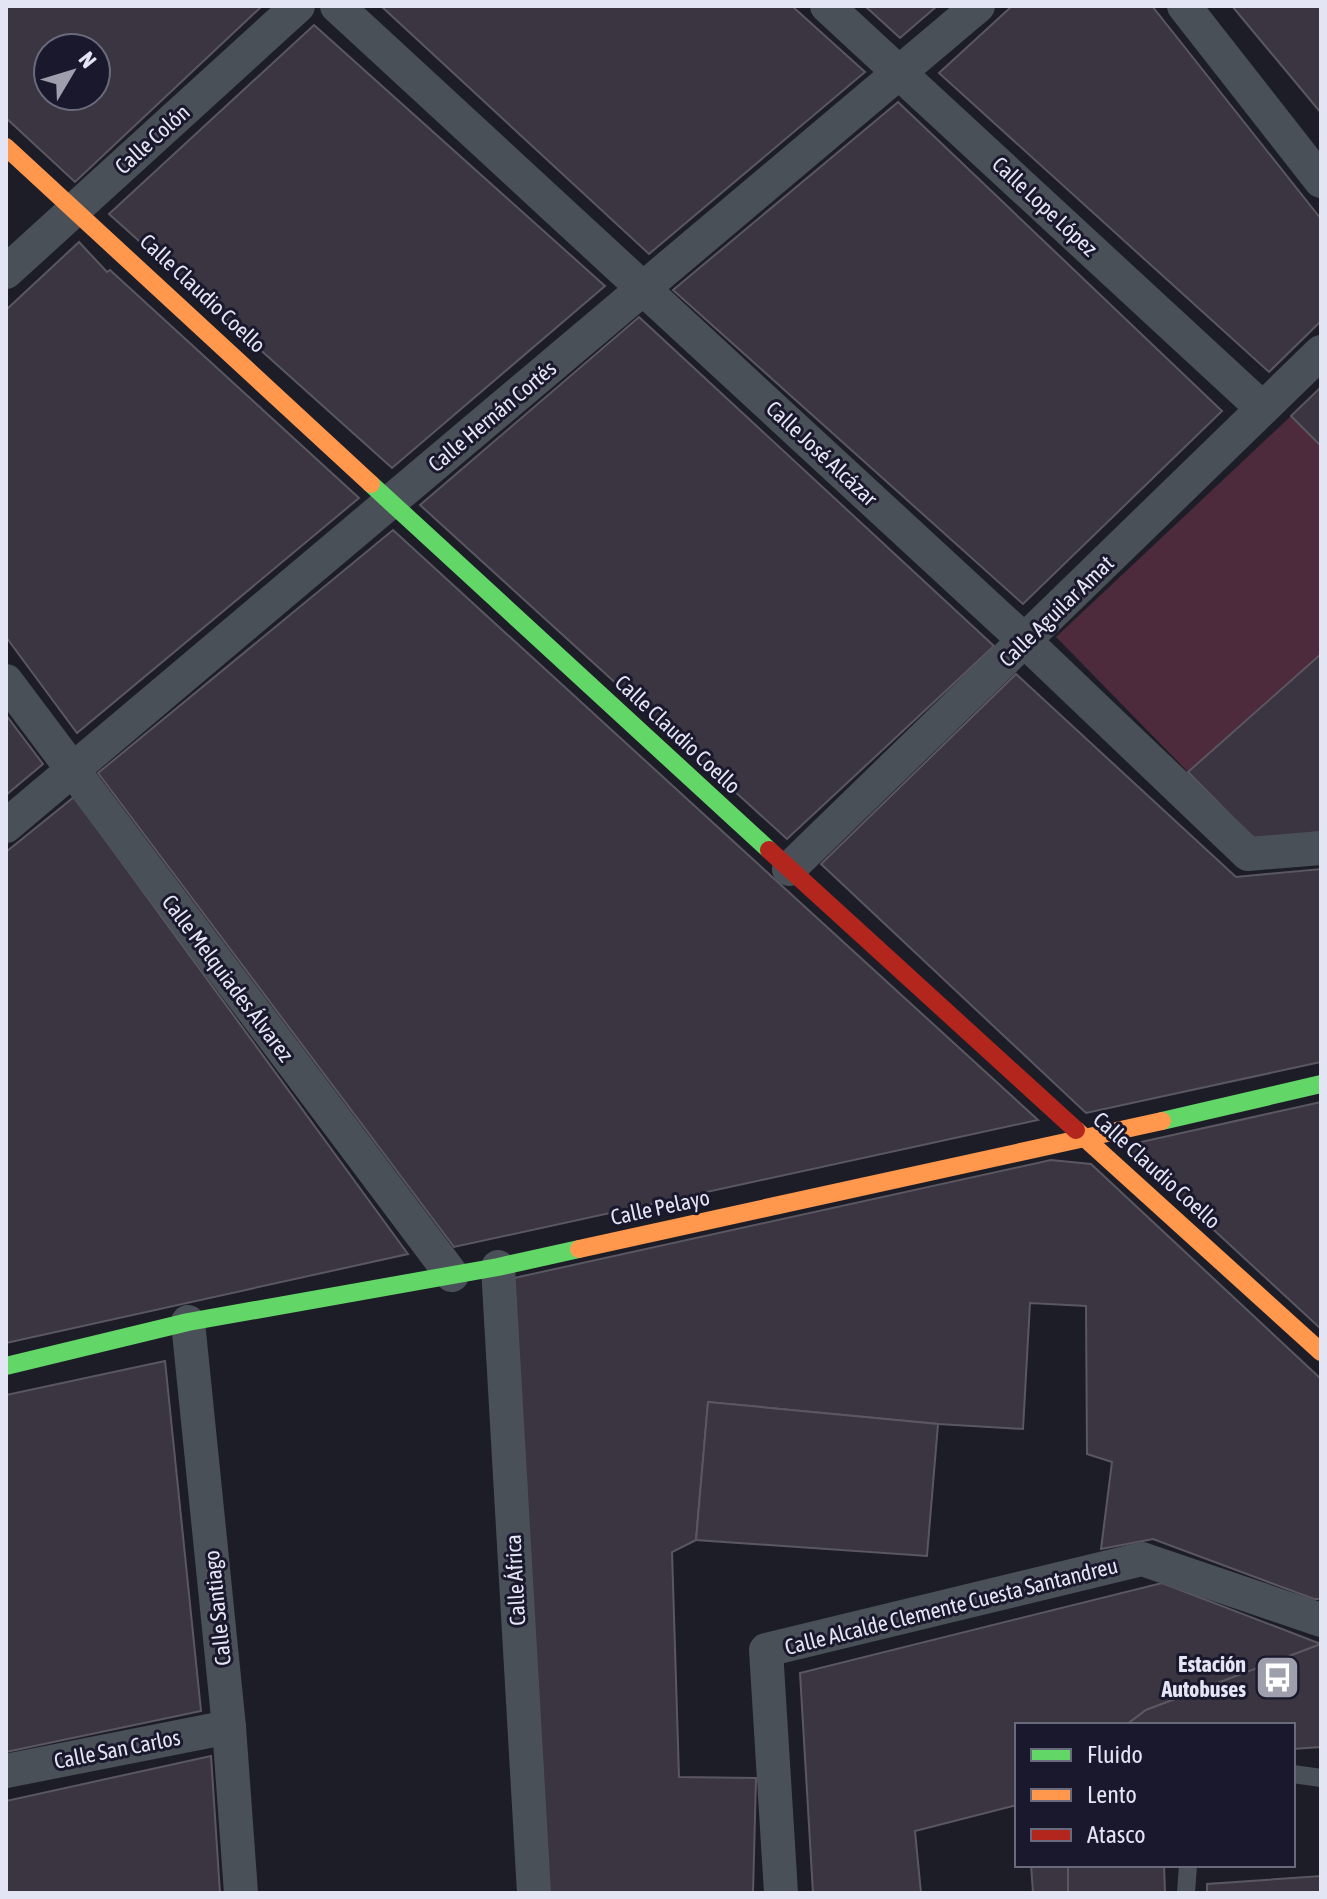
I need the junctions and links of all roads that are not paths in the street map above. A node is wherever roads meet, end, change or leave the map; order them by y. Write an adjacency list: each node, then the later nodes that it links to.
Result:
1 (298, 6): 9 (street, Calle Colón)
2 (337, 6): 11 (street, Calle José Alcázar)
3 (827, 6): 6 (street, Calle Lope López)
4 (978, 6): 6 (street, Calle Hernán Cortés)
5 (1184, 6): 8 (street)
6 (900, 72): 11 (street, Calle Hernán Cortés); 13 (street, Calle Lope López)
7 (6, 147): 9 (street, Calle Claudio Coello)
8 (1321, 181)
9 (75, 208): 10 (street, Calle Colón); 14 (street, Calle Claudio Coello)
10 (6, 272)
11 (645, 289): 14 (street, Calle Hernán Cortés); 15 (street, Calle José Alcázar)
12 (1321, 352): 13 (street, Calle Aguilar Amat)
13 (1262, 408): 15 (street, Calle Aguilar Amat)
14 (391, 500): 17 (street, Calle Hernán Cortés); 20 (street, Calle Claudio Coello)
15 (1025, 641): 19 (street, Calle José Alcázar); 20 (street, Calle Aguilar Amat)
16 (6, 681): 17 (street, Calle Melquiades Álvarez)
17 (72, 771): 18 (street, Calle Hernán Cortés); 24 (street, Calle Melquiades Álvarez)
18 (6, 826)
19 (1321, 848)
20 (789, 869): 22 (street, Calle Claudio Coello)
21 (1321, 1084): 22 (street, Calle Pelayo)
22 (1087, 1139): 23 (street, Calle Pelayo); 26 (street, Calle Claudio Coello)
23 (498, 1267): 24 (street, Calle Pelayo); 35 (street, Calle África)
24 (452, 1275): 25 (street, Calle Pelayo)
25 (188, 1322): 27 (street, Calle Pelayo); 29 (street, Calle Santiago)
26 (1321, 1352)
27 (6, 1366)
28 (1321, 1620): 36 (street, Calle Alcalde Clemente Cuesta Santandreu)
29 (229, 1727): 30 (street, Calle San Carlos); 34 (street, Calle Santiago)
30 (6, 1771)
31 (1295, 1774): 32 (lane)
32 (1321, 1778)
33 (1188, 1867): 37 (lane)
34 (241, 1893)
35 (534, 1893)
36 (781, 1893)
37 (1186, 1893)

